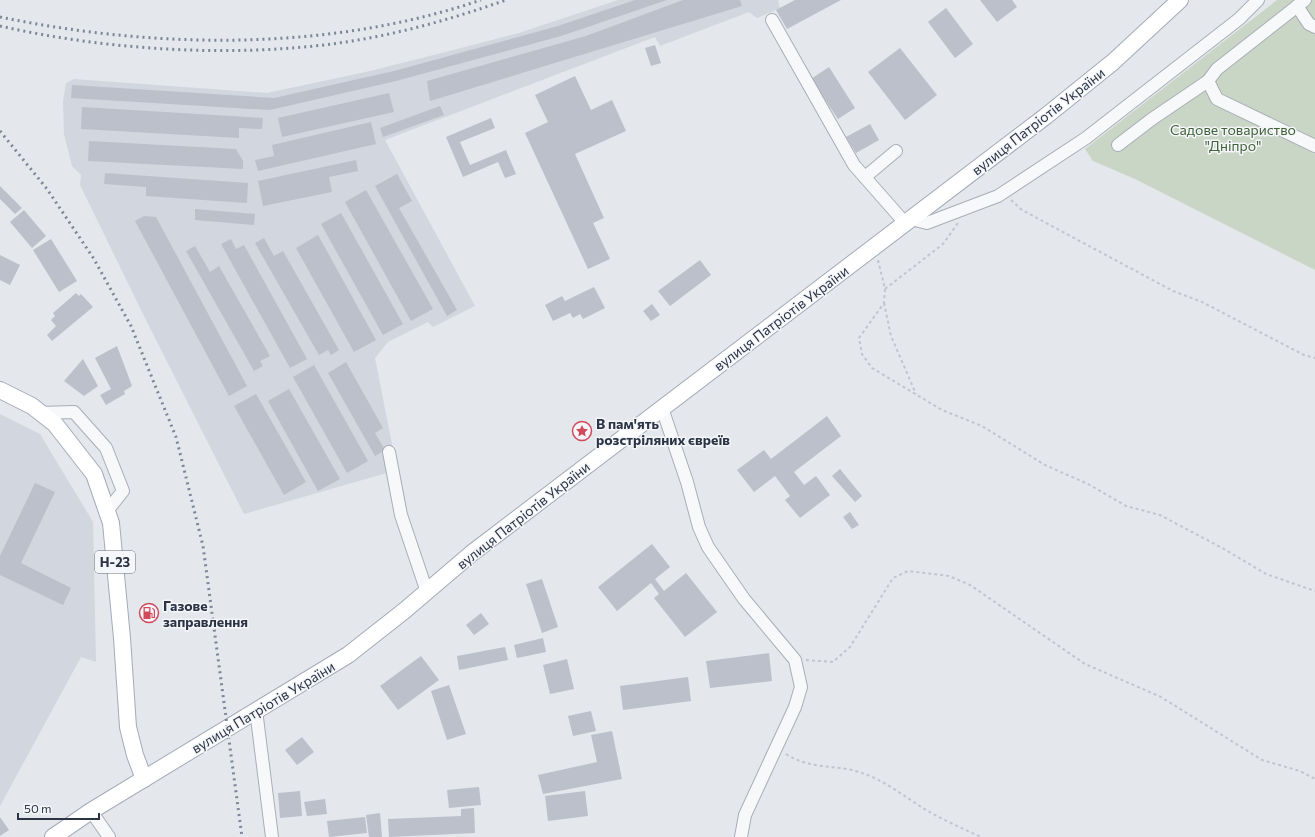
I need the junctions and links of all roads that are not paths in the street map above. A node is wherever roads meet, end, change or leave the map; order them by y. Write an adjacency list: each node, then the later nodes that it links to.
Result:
1 (1180, 0): 11 (main road, вулиця Патріотів України)
2 (1258, 0): 11 (street)
3 (1301, 3): 5 (street); 6 (street)
4 (772, 20): 10 (street)
5 (1315, 28)
6 (1208, 81): 7 (street); 8 (street)
7 (1118, 145)
8 (1315, 146)
9 (896, 151): 10 (street)
10 (865, 177): 11 (street)
11 (908, 221): 13 (main road, вулиця Патріотів України)
12 (0, 390): 14 (main road, Н-23)
13 (662, 408): 17 (main road, вулиця Патріотів України); 24 (street)
14 (40, 413): 16 (main road, Н-23); 16 (street)
15 (389, 452): 17 (street)
16 (107, 511): 19 (main road, Н-23)
17 (427, 592): 18 (main road, вулиця Патріотів України)
18 (256, 710): 19 (main road, вулиця Патріотів України); 23 (street)
19 (144, 778): 20 (main road, вулиця Патріотів України)
20 (91, 811): 21 (main road, вулиця Патріотів України); 22 (street)
21 (53, 837)
22 (109, 837)
23 (272, 837)
24 (741, 837)

